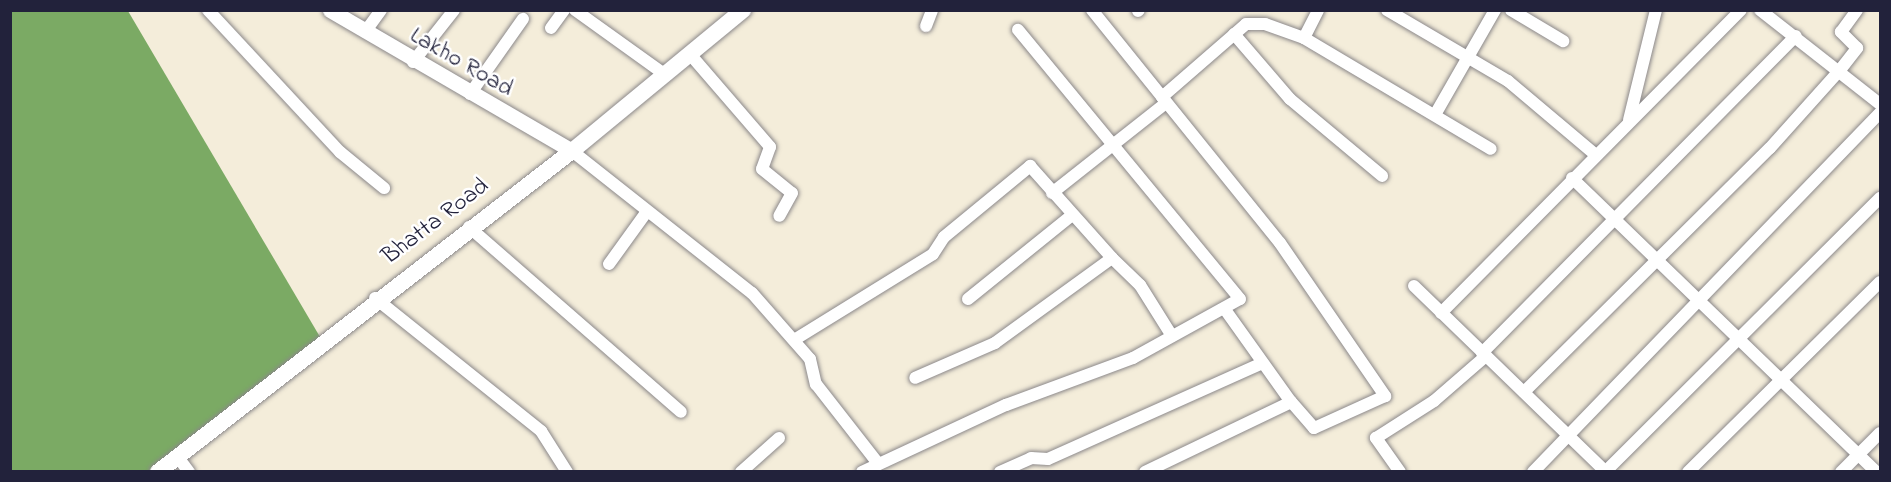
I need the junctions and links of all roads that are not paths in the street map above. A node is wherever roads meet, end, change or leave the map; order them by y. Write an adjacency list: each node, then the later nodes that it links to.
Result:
1 (208, 10): 44 (street)
2 (330, 10): 22 (street, Lakho Road)
3 (381, 10): 22 (street)
4 (454, 10): 29 (street)
5 (564, 10): 20 (street)
6 (575, 10): 31 (street)
7 (743, 10): 27 (main road, Bhatta Road)
8 (932, 10): 19 (street)
9 (1092, 10): 33 (street)
10 (1318, 10): 25 (street)
11 (1387, 10): 28 (street)
12 (1495, 10): 28 (street)
13 (1511, 10): 26 (street)
14 (1656, 10): 37 (street)
15 (1741, 10): 37 (street)
16 (1760, 10): 24 (street)
17 (1857, 10): 30 (street)
18 (523, 19): 32 (street)
19 (926, 26)
20 (551, 28)
21 (1018, 30): 38 (street)
22 (365, 32): 29 (street, Lakho Road)
23 (1234, 34): 25 (street); 33 (street); 42 (street)
24 (1796, 36): 30 (street); 50 (street)
25 (1304, 38): 35 (street)
26 (1563, 41)
27 (689, 53): 31 (main road, Bhatta Road); 49 (street)
28 (1467, 58): 35 (street); 41 (street)
29 (413, 62): 32 (street, Lakho Road)
30 (1840, 70): 34 (street); 53 (street)
31 (664, 74): 40 (main road, Bhatta Road)
32 (470, 94): 40 (street, Lakho Road)
33 (1164, 100): 38 (street); 70 (street)
34 (1881, 104)
35 (1436, 113): 39 (street)
36 (1881, 113): 57 (street)
37 (1629, 122): 41 (street)
38 (1115, 147): 45 (street); 60 (street)
39 (1491, 149)
40 (572, 151): 47 (street); 51 (main road, Bhatta Road)
41 (1596, 155): 43 (street)
42 (1383, 176)
43 (1572, 178): 50 (street); 61 (street)
44 (384, 188)
45 (1052, 193): 48 (street); 64 (street)
46 (1881, 198): 63 (street)
47 (645, 214): 54 (street); 64 (street)
48 (1072, 215): 52 (street); 59 (street)
49 (779, 216)
50 (1617, 219): 53 (street); 65 (street)
51 (469, 227): 58 (main road, Bhatta Road); 71 (street)
52 (1112, 258): 62 (street); 68 (street)
53 (1660, 259): 57 (street); 69 (street)
54 (609, 264)
55 (1881, 282): 67 (street)
56 (1414, 286): 61 (street)
57 (1700, 297): 63 (street); 73 (street)
58 (375, 298): 76 (main road, Bhatta Road); 80 (street)
59 (968, 299)
60 (1224, 308): 62 (street); 66 (street)
61 (1441, 313): 65 (street)
62 (1172, 336): 77 (street)
63 (1741, 336): 67 (street); 87 (street)
64 (794, 340): 77 (street)
65 (1484, 355): 69 (street); 85 (street)
66 (1263, 363): 70 (street); 83 (street)
67 (1783, 375): 75 (street); 88 (street)
68 (915, 378)
69 (1524, 392): 73 (street)
70 (1291, 402): 84 (street)
71 (681, 412)
72 (1881, 433): 75 (street)
73 (1568, 434): 86 (street); 87 (street)
74 (779, 438): 81 (street)
75 (1859, 454): 89 (street); 90 (street)
76 (177, 456): 78 (main road, Bhatta Road); 79 (street)
77 (878, 462): 82 (street)
78 (158, 471)
79 (189, 471)
80 (567, 471)
81 (741, 471)
82 (862, 471)
83 (1000, 471)
84 (1145, 471)
85 (1400, 471)
86 (1533, 471)
87 (1606, 471)
88 (1688, 471)
89 (1841, 471)
90 (1876, 471)

